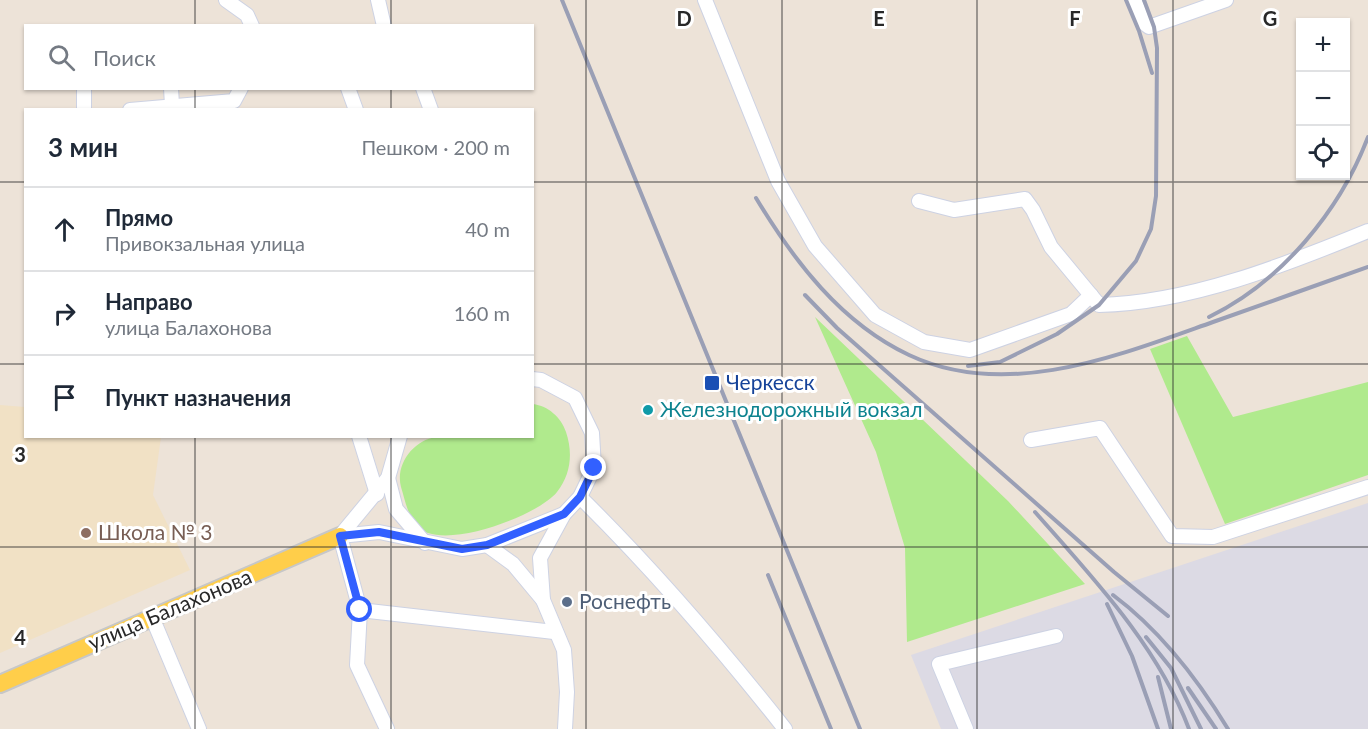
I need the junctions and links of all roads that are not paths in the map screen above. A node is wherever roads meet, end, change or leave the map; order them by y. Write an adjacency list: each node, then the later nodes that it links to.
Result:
1 (226, 0): 6 (street)
2 (378, 0): 7 (street)
3 (705, 0): 20 (street)
4 (1134, 0): 5 (street)
5 (1226, 0)
6 (251, 24)
7 (384, 24)
8 (84, 90): 14 (street)
9 (171, 90): 13 (street)
10 (240, 90): 13 (street)
11 (349, 90): 16 (street)
12 (424, 90): 17 (street)
13 (172, 105): 15 (street)
14 (84, 108)
15 (147, 108)
16 (355, 108)
17 (430, 108)
18 (919, 201): 20 (street)
19 (1368, 231): 20 (street)
20 (1091, 295)
21 (534, 379): 28 (street, улица Балахонова)
22 (360, 438): 27 (street)
23 (399, 438): 25 (street, улица Балахонова)
24 (1031, 440): 26 (street)
25 (388, 478): 27 (street, улица Балахонова); 31 (street)
26 (1368, 487)
27 (377, 494): 30 (street, улица Балахонова)
28 (580, 497): 29 (street, улица Балахонова); 42 (street)
29 (564, 514): 32 (street, улица Балахонова); 33 (street)
30 (340, 536): 31 (street, улица Балахонова); 34 (street); 35 (main road, улица Балахонова)
31 (425, 543): 32 (street, улица Балахонова)
32 (487, 545): 33 (street)
33 (543, 600): 36 (street)
34 (360, 610): 36 (street); 40 (street)
35 (152, 617): 38 (main road, улица Балахонова); 39 (street)
36 (554, 632): 41 (street)
37 (1056, 636): 43 (street)
38 (0, 684)
39 (199, 729)
40 (387, 729)
41 (565, 729)
42 (785, 729)
43 (966, 729)

